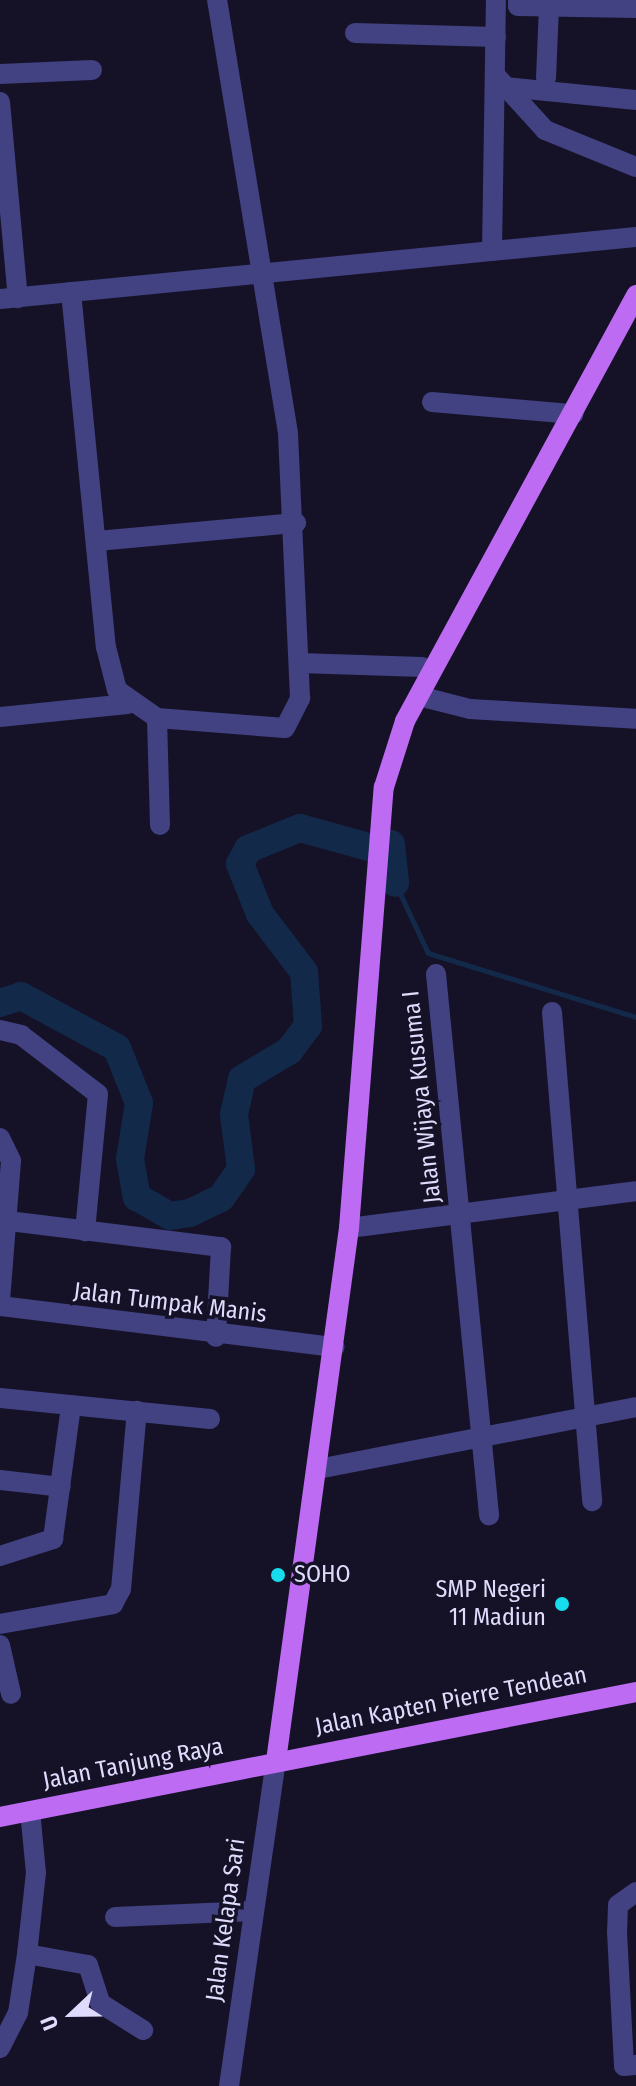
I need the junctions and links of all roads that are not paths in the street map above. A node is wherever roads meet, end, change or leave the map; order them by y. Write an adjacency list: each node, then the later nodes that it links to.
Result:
1 (217, 0): 18 (street)
2 (496, 0): 8 (street)
3 (518, 0): 5 (street)
4 (584, 3): 5 (street); 6 (street)
5 (549, 6): 11 (street)
6 (636, 8)
7 (355, 33): 8 (street)
8 (496, 37): 12 (street)
9 (92, 70): 10 (street)
10 (0, 74)
11 (546, 78)
12 (501, 82): 13 (street); 15 (street); 17 (street)
13 (636, 100)
14 (0, 102): 21 (street)
15 (636, 167)
16 (636, 237): 17 (street)
17 (492, 251): 18 (street)
18 (261, 272): 19 (street); 24 (street)
19 (71, 292): 21 (street); 25 (street)
20 (636, 295): 23 (main road)
21 (9, 299)
22 (432, 402): 23 (street)
23 (573, 414): 28 (main road)
24 (296, 523): 25 (street); 26 (street)
25 (97, 541): 29 (street)
26 (299, 663): 27 (street); 31 (street)
27 (422, 667)
28 (419, 696): 32 (street); 42 (main road)
29 (127, 704): 30 (street); 31 (street)
30 (0, 717)
31 (157, 718): 33 (street)
32 (636, 719)
33 (160, 825)
34 (436, 974): 40 (street, Jalan Wijaya Kusuma I)
35 (552, 1012): 39 (street)
36 (0, 1030): 43 (street)
37 (0, 1138): 41 (street)
38 (636, 1191): 39 (street)
39 (566, 1201): 40 (street); 51 (street)
40 (459, 1215): 42 (street); 53 (street, Jalan Wijaya Kusuma I)
41 (4, 1220): 43 (street); 44 (street)
42 (349, 1228): 46 (main road)
43 (85, 1231): 45 (street)
44 (0, 1303): 45 (street, Jalan Tumpak Manis)
45 (216, 1337): 46 (street, Jalan Tumpak Manis)
46 (334, 1347): 54 (main road)
47 (0, 1398): 48 (street)
48 (71, 1405): 50 (street); 56 (street)
49 (636, 1407): 51 (street)
50 (137, 1411): 52 (street); 60 (street)
51 (587, 1418): 53 (street); 57 (street)
52 (210, 1419)
53 (479, 1437): 54 (street); 58 (street, Jalan Wijaya Kusuma I)
54 (318, 1469): 64 (main road)
55 (0, 1480): 56 (street)
56 (61, 1487): 59 (street)
57 (592, 1501)
58 (489, 1515)
59 (0, 1556)
60 (0, 1624)
61 (0, 1645): 62 (street)
62 (11, 1694)
63 (636, 1694): 64 (main road, Jalan Kapten Pierre Tendean)
64 (276, 1761): 65 (main road, Jalan Tanjung Raya); 68 (street, Jalan Kelapa Sari)
65 (30, 1811): 66 (main road, Jalan Tanjung Raya); 70 (street)
66 (0, 1817)
67 (636, 1892): 73 (street)
68 (253, 1911): 69 (street); 74 (street, Jalan Kelapa Sari)
69 (115, 1917)
70 (27, 1954): 71 (street); 72 (street)
71 (143, 2030)
72 (1, 2042)
73 (628, 2072)
74 (229, 2086)

